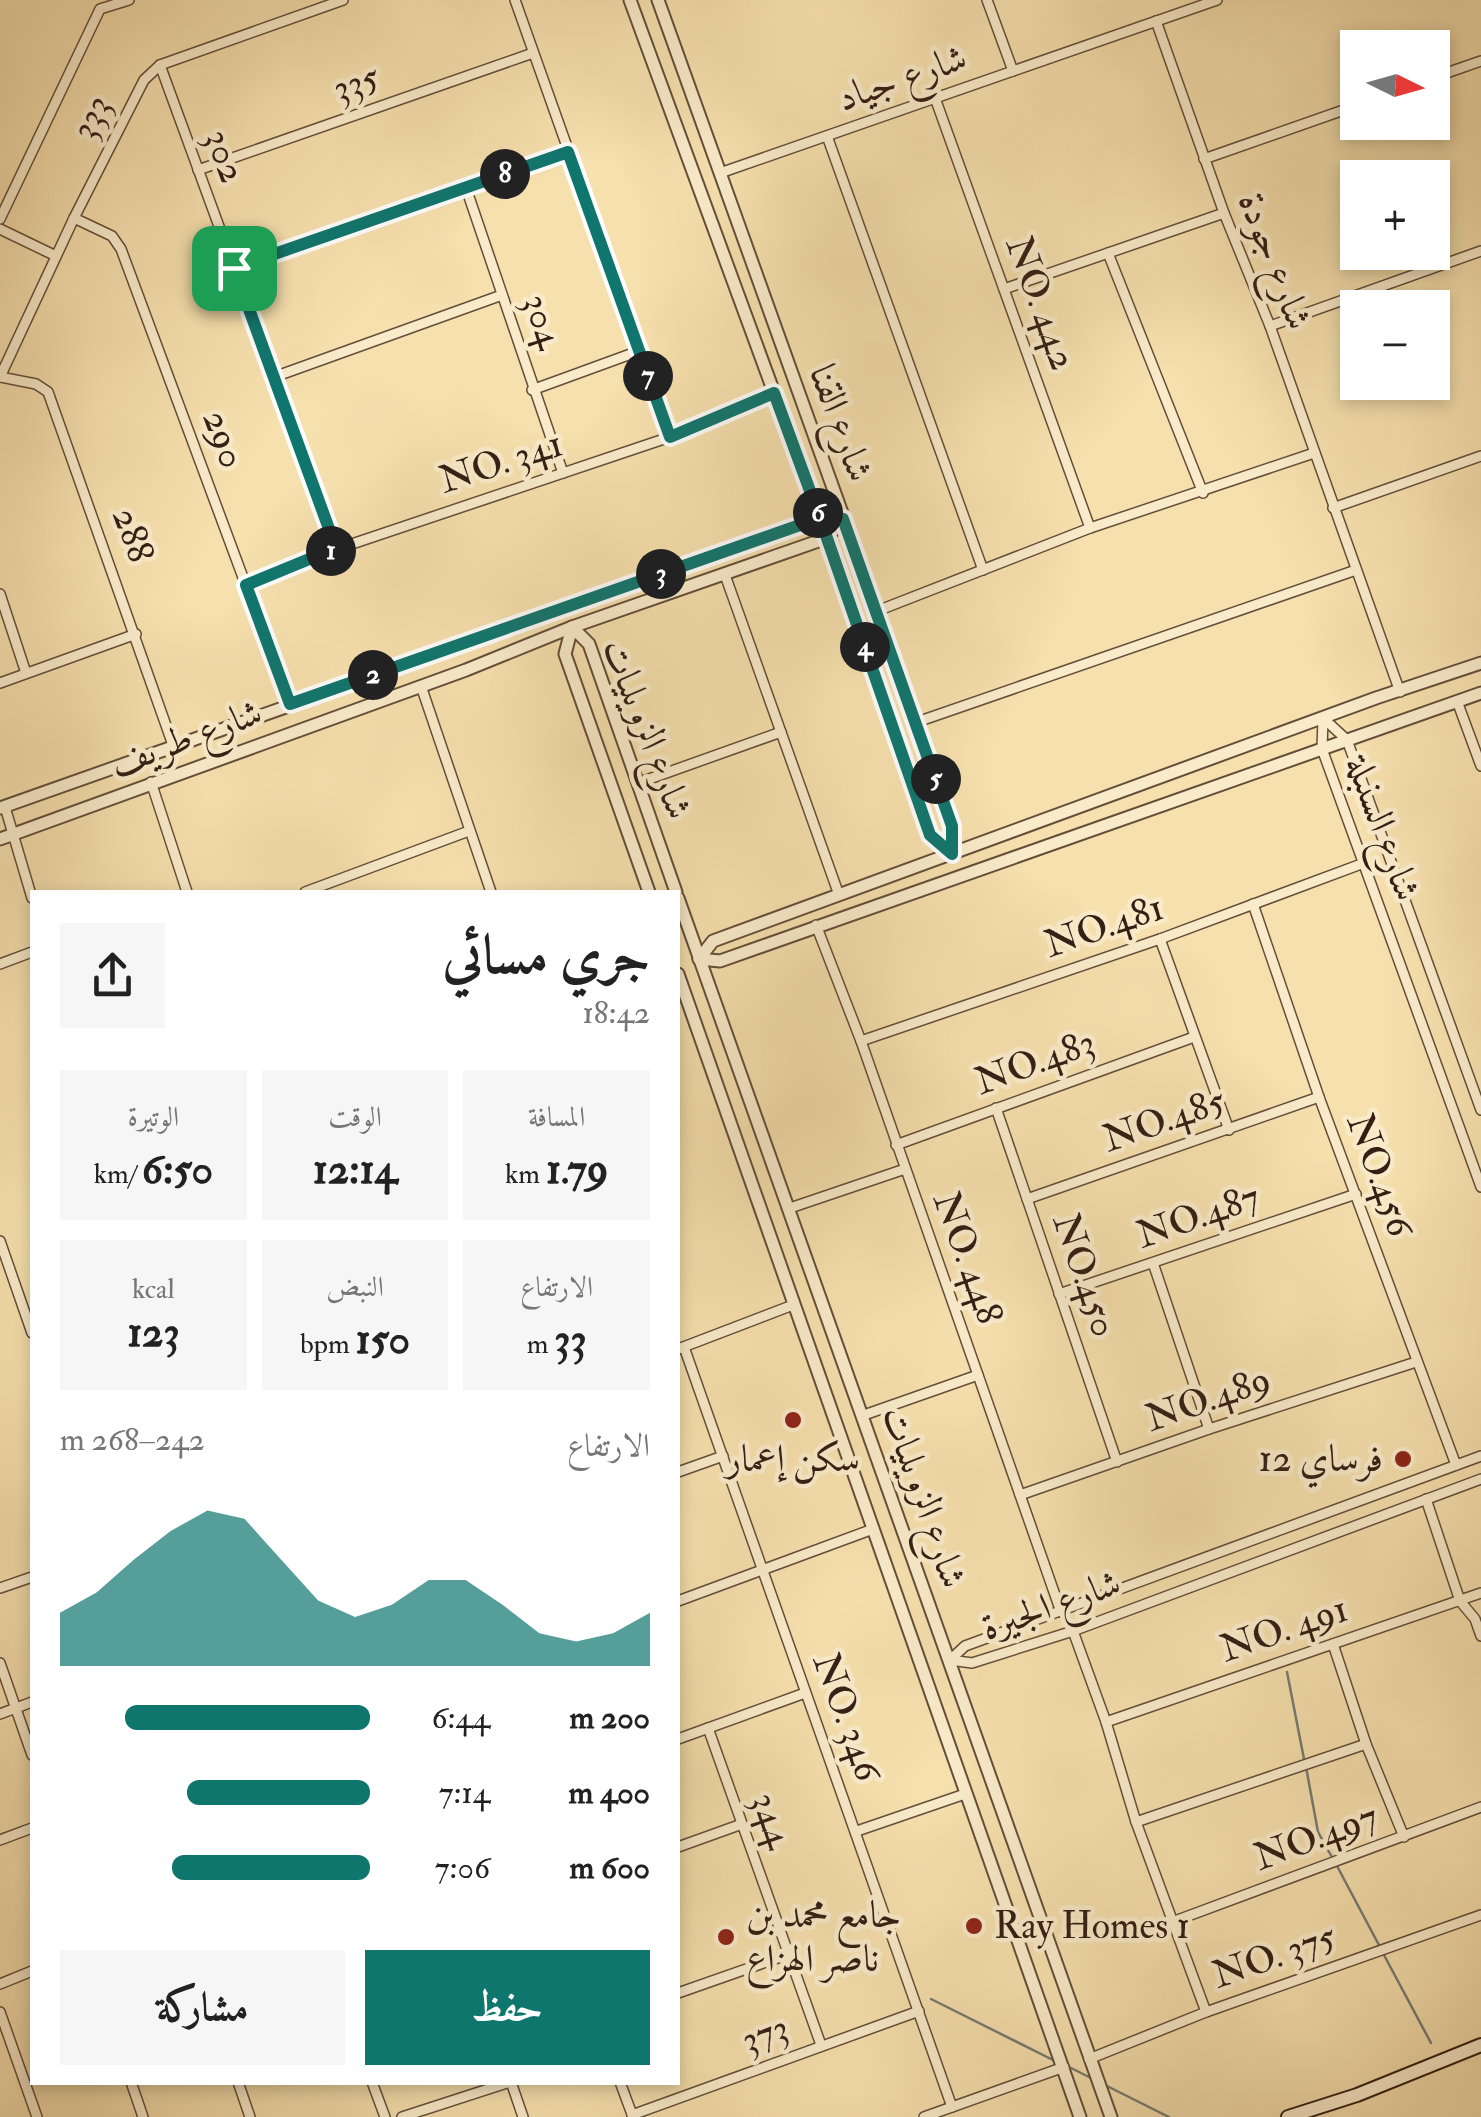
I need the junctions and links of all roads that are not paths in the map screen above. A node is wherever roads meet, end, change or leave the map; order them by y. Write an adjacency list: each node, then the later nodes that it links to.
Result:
1 (128, 0): 9 (street)
2 (343, 0): 14 (street)
3 (515, 0): 12 (street)
4 (630, 0): 40 (street, شارع القنا)
5 (658, 0): 23 (street, شارع القنا)
6 (987, 0): 15 (street)
7 (1170, 0): 10 (street)
8 (1217, 0): 10 (street, شارع جياد)
9 (106, 3): 27 (street)
10 (1175, 14): 11 (street, شارع جياد)
11 (1156, 21): 15 (street, شارع جياد); 21 (street, شارع جودة)
12 (533, 53): 20 (street); 22 (street, 335)
13 (1481, 61): 16 (street)
14 (160, 65): 22 (street, 302); 26 (street, 333)
15 (1013, 71): 17 (street, شارع جياد)
16 (1450, 72)
17 (936, 98): 19 (street, شارع جياد); 33 (street, NO. 442)
18 (1340, 110): 21 (street)
19 (827, 136): 23 (street, شارع جياد); 52 (street)
20 (568, 152): 24 (street); 36 (street)
21 (1204, 159): 25 (street, شارع جودة)
22 (198, 170): 32 (street, 302)
23 (720, 173): 48 (street, شارع القنا)
24 (466, 188): 32 (street); 34 (street, 304)
25 (1224, 213): 30 (street); 35 (street, شارع جودة)
26 (74, 218): 31 (street, 333); 55 (street, 290)
27 (0, 219)
28 (0, 229): 31 (street)
29 (1481, 251): 35 (street)
30 (1108, 253): 33 (street); 45 (street)
31 (56, 256): 37 (street, 333)
32 (234, 268): 38 (street, 302)
33 (1004, 289): 49 (street, NO. 442)
34 (502, 294): 38 (street); 39 (street, 304)
35 (1270, 326): 42 (street, شارع جودة)
36 (640, 352): 39 (street); 41 (street)
37 (0, 377): 59 (street, 288)
38 (274, 378): 51 (street, 302)
39 (533, 390): 44 (street, 304)
40 (774, 393): 41 (street, NO. 341); 47 (street, شارع القنا)
41 (670, 437): 44 (street, NO. 341)
42 (1314, 453): 45 (street); 46 (street, شارع جودة)
43 (1481, 456): 46 (street)
44 (563, 473): 51 (street, NO. 341)
45 (1202, 492): 49 (street)
46 (1333, 508): 53 (street, شارع جودة)
47 (820, 518): 48 (street, شارع طريف); 50 (street, شارع القنا); 67 (street, شارع طريف)
48 (843, 519): 50 (street, شارع طريف); 57 (street, شارع القنا)
49 (1090, 528): 52 (street)
50 (827, 538): 54 (street, شارع طريف); 80 (street, شارع القنا)
51 (336, 548): 55 (street, NO. 341)
52 (983, 570): 57 (street)
53 (1356, 570): 64 (street, شارع جودة); 69 (street)
54 (725, 575): 58 (street, شارع طريف); 70 (street)
55 (246, 585): 67 (street, 290)
56 (0, 594): 61 (street)
57 (877, 611): 69 (street, شارع القنا)
58 (572, 627): 63 (street, شارع طريف); 76 (street, شارع الزويليات); 85 (street, شارع الزويليات)
59 (136, 634): 61 (street); 72 (street, 288)
60 (1481, 664): 64 (street)
61 (26, 673): 62 (street)
62 (0, 683)
63 (421, 686): 75 (street, شارع طريف); 78 (street)
64 (1400, 692): 68 (street)
65 (1481, 693): 66 (street)
66 (1458, 701): 71 (street); 74 (street)
67 (290, 704): 72 (street, شارع طريف)
68 (1322, 718): 71 (street, شارع السنبلة); 73 (street, شارع السنبلة); 80 (street)
69 (917, 722): 80 (street, شارع القنا)
70 (781, 732): 76 (street); 88 (street)
71 (1347, 740): 73 (street); 101 (street, شارع السنبلة)
72 (174, 748): 77 (street, شارع طريف)
73 (1322, 749): 81 (street, شارع السنبلة); 91 (street)
74 (1481, 766)
75 (151, 782): 79 (street, شارع طريف); 83 (street)
76 (638, 782): 86 (street, شارع الزويليات)
77 (2, 808): 79 (street)
78 (470, 831): 82 (street); 84 (street)
79 (6, 836): 87 (street)
80 (952, 854): 88 (street)
81 (1364, 863): 89 (street, NO.481); 105 (street, شارع السنبلة)
82 (339, 887)
83 (187, 890)
84 (490, 890)
85 (648, 890)
86 (674, 890)
87 (30, 893)
88 (840, 895): 94 (street)
89 (1253, 904): 92 (street, NO.481); 99 (street, NO.456)
90 (680, 907): 94 (street, شارع الزويليات)
91 (816, 924): 94 (street); 98 (street, NO. 448)
92 (1160, 939): 97 (street); 98 (street, NO.481)
93 (30, 953): 95 (street)
94 (698, 959): 108 (street, شارع الزويليات)
95 (0, 964)
96 (680, 980): 112 (street, شارع الزويليات)
97 (1194, 1037): 100 (street, NO.483); 102 (street)
98 (862, 1041): 103 (street, NO. 448)
99 (1319, 1097): 102 (street, NO.485); 106 (street, NO.456)
100 (996, 1108): 103 (street, NO.483); 107 (street, NO.450)
101 (1481, 1110)
102 (1229, 1130): 107 (street, NO.485)
103 (896, 1145): 104 (street, NO. 448)
104 (905, 1169): 108 (street); 116 (street, NO. 448)
105 (1481, 1187)
106 (1356, 1194): 110 (street, NO.487); 115 (street, NO.456)
107 (1028, 1199): 111 (street, NO.450)
108 (790, 1208): 117 (street, شارع الزويليات)
109 (0, 1241): 113 (street)
110 (1154, 1263): 111 (street, NO.487); 118 (street)
111 (1059, 1294): 121 (street, NO.450)
112 (793, 1305): 114 (street); 127 (street, شارع الزويليات)
113 (29, 1313)
114 (681, 1348): 119 (street, NO. 346)
115 (1416, 1362): 118 (street, NO.489); 122 (street, NO.456)
116 (978, 1376): 117 (street); 125 (street, NO. 448)
117 (864, 1415): 138 (street, شارع الزويليات)
118 (1209, 1429): 121 (street, NO.489)
119 (722, 1456): 123 (street); 128 (street, NO. 346)
120 (1481, 1456): 122 (street, شارع الجيرة)
121 (1118, 1462): 125 (street, NO.489)
122 (1456, 1465): 134 (street, شارع الجيرة)
123 (680, 1471)
124 (1481, 1479): 126 (street, شارع الجيرة)
125 (1020, 1495): 134 (street, NO. 448)
126 (1426, 1499): 133 (street); 135 (street, شارع الجيرة)
127 (873, 1529): 128 (street); 149 (street, شارع الزويليات)
128 (763, 1570): 132 (street); 140 (street, NO. 346)
129 (30, 1578): 130 (street)
130 (0, 1588)
131 (1481, 1593): 133 (street, NO. 491)
132 (680, 1600)
133 (1460, 1601): 136 (street); 137 (street, NO. 491)
134 (1061, 1612): 138 (street, شارع الجيرة)
135 (1074, 1631): 138 (street, شارع الجيرة); 144 (street)
136 (1481, 1636)
137 (1333, 1644): 144 (street, NO. 491); 147 (street)
138 (950, 1660): 169 (street, شارع الزويليات)
139 (0, 1663): 142 (street)
140 (806, 1693): 145 (street); 154 (street, NO. 346)
141 (30, 1703): 142 (street)
142 (16, 1708): 143 (street); 148 (street)
143 (0, 1714)
144 (1106, 1722): 151 (street)
145 (708, 1728): 146 (street); 152 (street, 344)
146 (680, 1738)
147 (1366, 1744): 151 (street); 155 (street)
148 (30, 1749)
149 (966, 1794): 154 (street); 170 (street, شارع الزويليات)
150 (1481, 1807): 155 (street, NO.497)
151 (1136, 1822): 159 (street)
152 (742, 1824): 157 (street); 160 (street, 344)
153 (30, 1829): 156 (street)
154 (857, 1831): 164 (street, NO. 346)
155 (1404, 1837): 159 (street, NO.497)
156 (0, 1840)
157 (680, 1846)
158 (1481, 1916): 166 (street, NO. 375)
159 (1172, 1922): 166 (street)
160 (789, 1954): 163 (street); 167 (street, 344)
161 (30, 1972): 162 (street)
162 (0, 1984)
163 (680, 1989)
164 (919, 2011): 167 (street, 373); 177 (street, NO. 346)
165 (0, 2012): 179 (street)
166 (1206, 2012): 169 (street, NO. 375)
167 (821, 2044): 178 (street, 373)
168 (1481, 2044): 188 (main road)
169 (1090, 2058): 187 (street, شارع الزويليات)
170 (1064, 2067): 177 (street); 186 (street, شارع الزويليات)
171 (132, 2085): 180 (street)
172 (239, 2085): 181 (street)
173 (373, 2085): 182 (street)
174 (501, 2085): 183 (street)
175 (511, 2085): 184 (street)
176 (621, 2085): 178 (street)
177 (952, 2108): 185 (street)
178 (633, 2116)
179 (37, 2117)
180 (143, 2117)
181 (250, 2117)
182 (384, 2117)
183 (402, 2117)
184 (524, 2117)
185 (924, 2117)
186 (1080, 2117)
187 (1111, 2117)
188 (1288, 2117)

